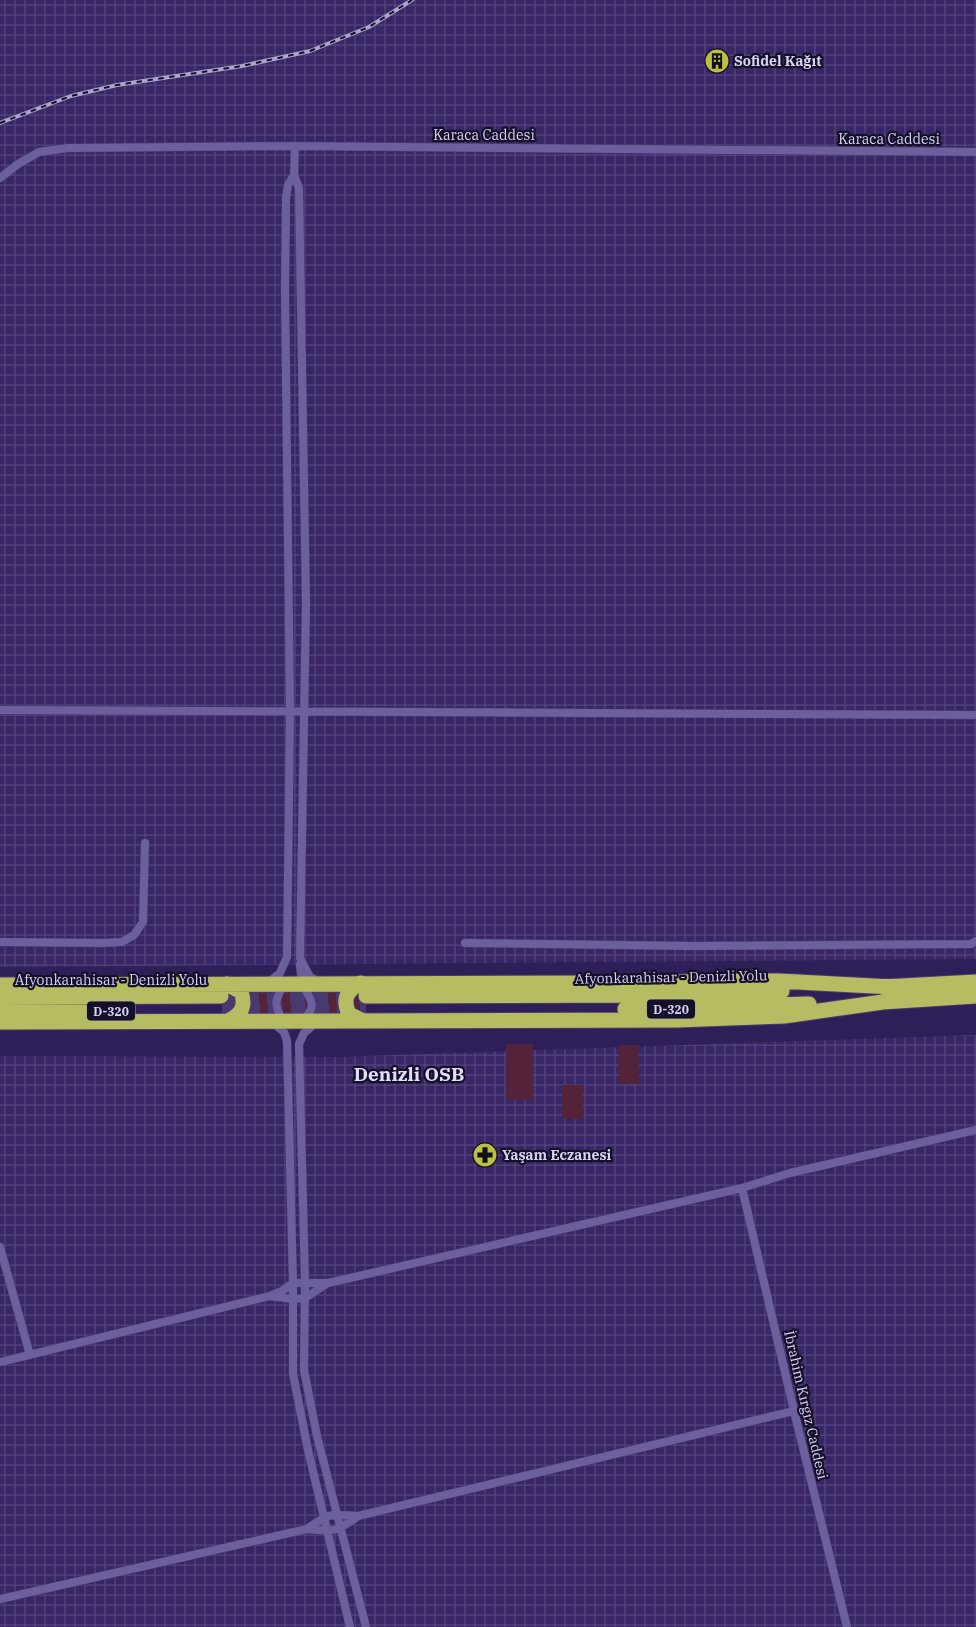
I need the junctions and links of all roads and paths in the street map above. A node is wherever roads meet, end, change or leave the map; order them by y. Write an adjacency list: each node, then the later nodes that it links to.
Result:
1 (295, 146): 2 (street, Karaca Caddesi); 3 (street); 4 (street, Karaca Caddesi)
2 (976, 152)
3 (294, 175): 6 (street); 7 (street)
4 (0, 178)
5 (0, 710): 6 (street)
6 (290, 712): 7 (street); 13 (street)
7 (305, 712): 8 (street); 14 (street)
8 (976, 715)
9 (145, 843): 11 (street)
10 (976, 941): 12 (street)
11 (0, 942)
12 (465, 943)
13 (287, 957): 16 (street); 17 (street)
14 (300, 958): 18 (street); 19 (street)
15 (976, 982): 22 (highway, Afyonkarahisar - Denizli Yolu / D-320)
16 (264, 984): 17 (highway); 21 (highway)
17 (284, 984): 18 (highway); 28 (street)
18 (302, 984): 19 (highway); 29 (street)
19 (322, 984): 25 (highway)
20 (0, 985): 21 (highway)
21 (224, 990): 24 (highway, Afyonkarahisar - Denizli Yolu / D-320); 27 (highway)
22 (891, 994): 23 (highway, D-320); 25 (highway, Afyonkarahisar - Denizli Yolu / D-320); 25 (highway)
23 (976, 996)
24 (0, 997)
25 (364, 1003): 30 (highway)
26 (0, 1011): 27 (highway, D-320)
27 (225, 1016): 28 (highway); 31 (highway)
28 (277, 1021): 29 (highway); 32 (street); 32 (street)
29 (302, 1021): 30 (highway); 33 (street)
30 (318, 1021): 33 (street)
31 (0, 1022)
32 (287, 1041): 38 (street)
33 (299, 1044): 37 (street)
34 (976, 1130): 35 (street)
35 (742, 1188): 39 (street); 45 (street, İbrahim Kırgız Caddesi)
36 (0, 1247): 43 (street)
37 (306, 1282): 38 (street); 39 (street); 41 (street)
38 (293, 1283): 40 (street); 42 (street)
39 (328, 1283): 41 (street)
40 (270, 1296): 42 (street); 43 (street)
41 (305, 1298): 42 (street); 46 (street)
42 (293, 1299): 48 (street)
43 (30, 1355): 44 (street)
44 (0, 1362)
45 (794, 1411): 47 (street); 55 (street, İbrahim Kırgız Caddesi)
46 (338, 1514): 47 (street); 48 (street); 49 (street)
47 (358, 1516): 49 (street)
48 (324, 1517): 50 (street); 51 (street)
49 (342, 1528): 51 (street); 54 (street)
50 (307, 1529): 51 (street); 52 (street)
51 (327, 1532): 53 (street)
52 (0, 1599)
53 (350, 1627)
54 (366, 1627)
55 (847, 1627)

